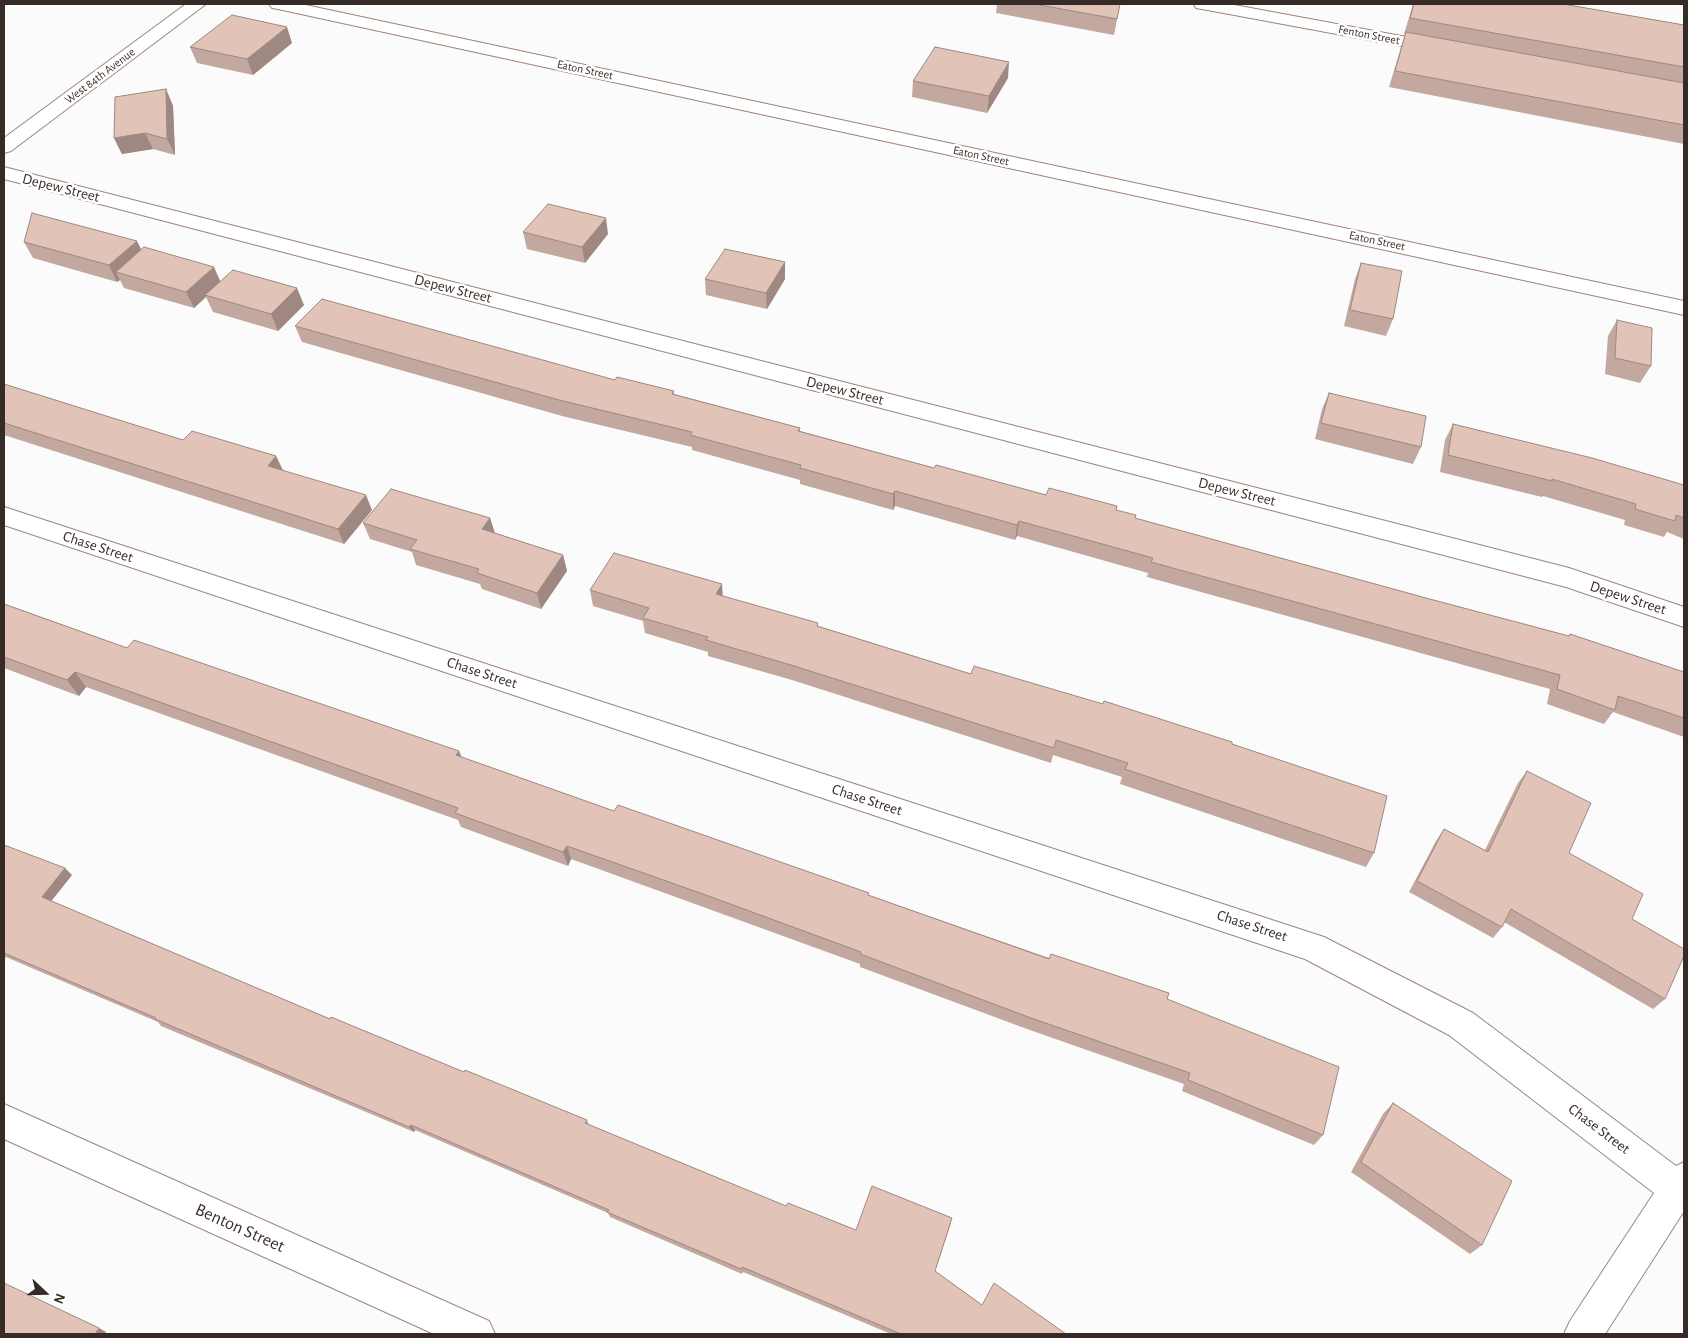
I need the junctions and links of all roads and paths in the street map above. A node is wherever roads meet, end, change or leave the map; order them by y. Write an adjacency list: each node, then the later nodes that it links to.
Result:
1 (197, 4): 5 (street, West 84th Avenue)
2 (278, 4): 7 (street, Eaton Street)
3 (1202, 4): 4 (street, Fenton Street)
4 (1453, 50)
5 (4, 148)
6 (4, 173): 9 (street, Depew Street)
7 (1684, 308)
8 (4, 516): 11 (street, Chase Street)
9 (1684, 617)
10 (4, 1121): 12 (street, Benton Street)
11 (1681, 1185): 13 (street)
12 (476, 1334)
13 (1583, 1334)

